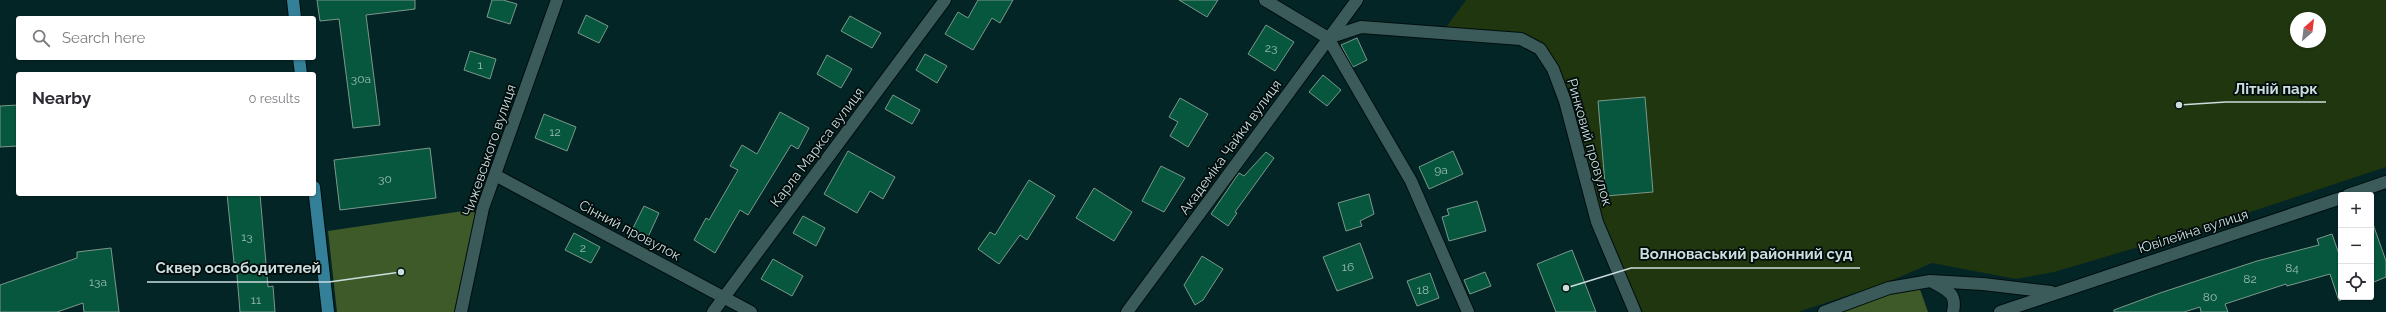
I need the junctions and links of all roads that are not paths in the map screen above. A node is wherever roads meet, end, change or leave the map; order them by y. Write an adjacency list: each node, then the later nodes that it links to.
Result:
1 (293, 0): 6 (main road)
2 (557, 0): 10 (street, Чижевського вулиця)
3 (945, 0): 17 (street, Карла Маркса вулиця)
4 (1265, 0): 7 (street)
5 (1357, 0): 7 (street, Академіка Чайки вулиця)
6 (295, 16)
7 (1328, 38): 22 (street, Академіка Чайки вулиця); 23 (street); 24 (street, Ринковий провулок)
8 (299, 60): 9 (main road)
9 (301, 72)
10 (495, 175): 17 (street, Сінний провулок); 19 (street, Чижевського вулиця)
11 (2386, 182): 12 (street)
12 (2357, 192)
13 (315, 196): 18 (main road)
14 (2338, 199): 16 (street, Ювілейна вулиця)
15 (1930, 281): 16 (street, Ювілейна вулиця); 25 (street, Ювілейна вулиця); 26 (street)
16 (2054, 292): 27 (street, Ювілейна вулиця)
17 (724, 297): 20 (street, Карла Маркса вулиця); 21 (street, Сінний провулок)
18 (328, 312)
19 (461, 312)
20 (713, 312)
21 (751, 312)
22 (1127, 312)
23 (1468, 312)
24 (1635, 312)
25 (1824, 312)
26 (1953, 312)
27 (2000, 312)

